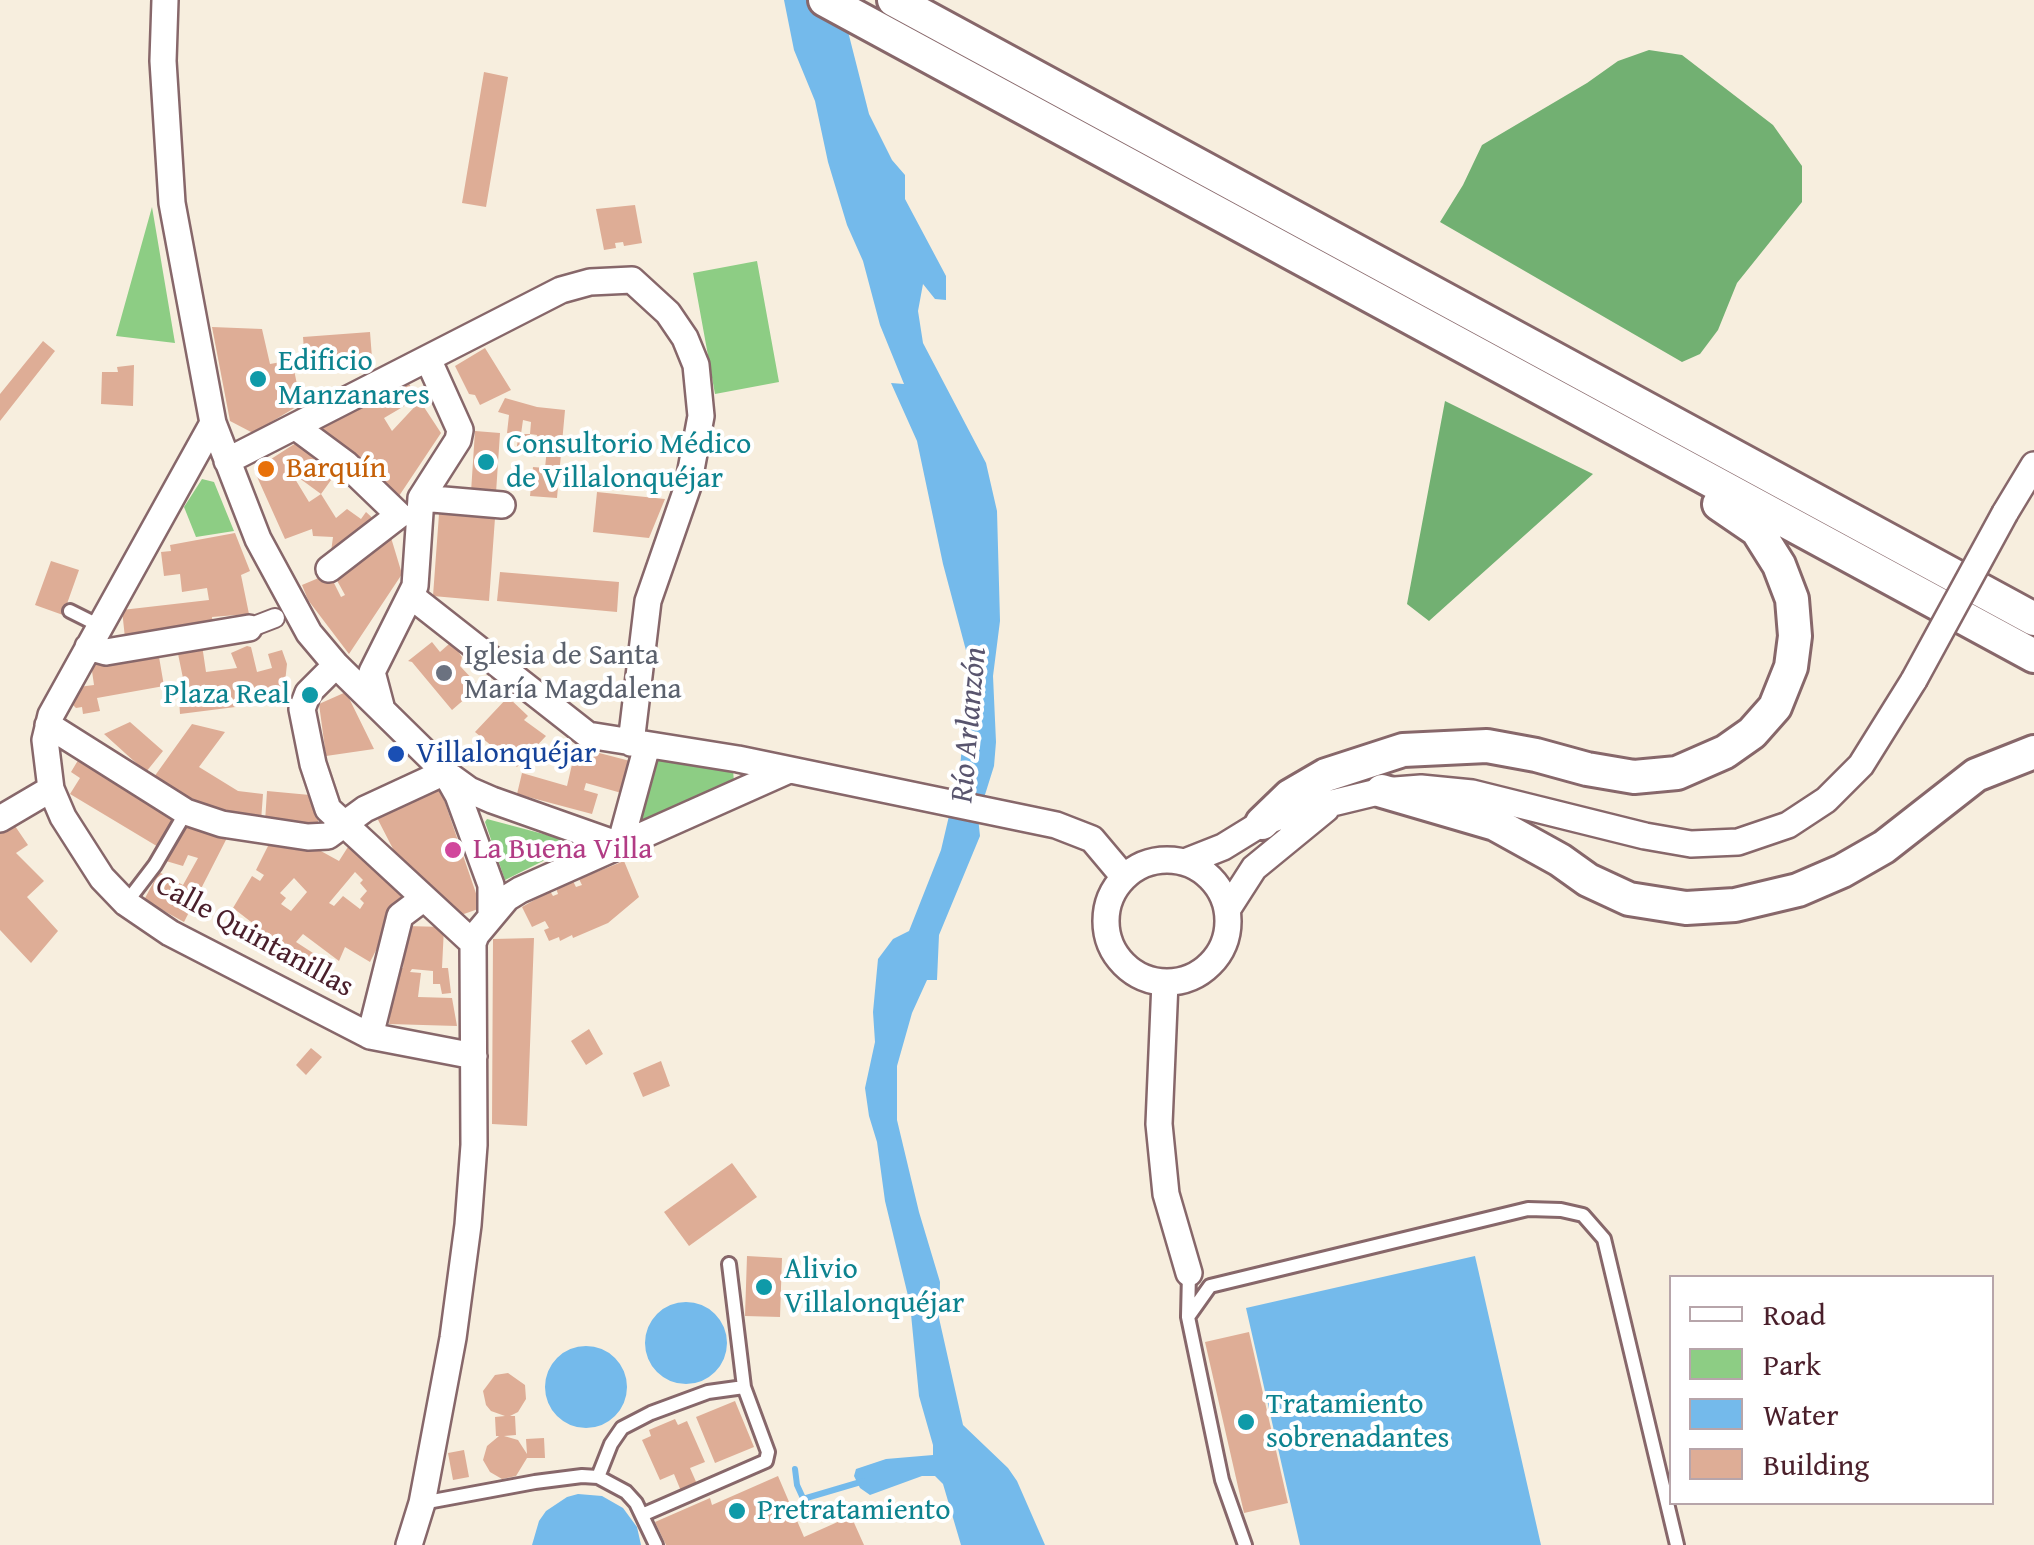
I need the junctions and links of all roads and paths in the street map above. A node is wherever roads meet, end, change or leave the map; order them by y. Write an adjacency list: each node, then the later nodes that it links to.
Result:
1 (165, 0): 5 (street)
2 (824, 0): 7 (main road)
3 (894, 0): 16 (main road)
4 (428, 360): 6 (street); 11 (street); 23 (street)
5 (213, 423): 8 (street); 19 (street, Calle Quintanillas)
6 (296, 427): 8 (street); 11 (street)
7 (1674, 458): 20 (main road); 36 (main road)
8 (226, 461): 21 (street)
9 (2034, 465): 30 (street, bridge)
10 (502, 505): 11 (street)
11 (413, 509): 12 (street); 13 (street)
12 (329, 569)
13 (411, 596): 21 (street); 23 (street)
14 (70, 612): 17 (lane)
15 (275, 618): 18 (street)
16 (2034, 619)
17 (90, 620)
18 (249, 628): 19 (street)
19 (88, 647): 22 (street, Calle Quintanillas)
20 (2034, 656)
21 (352, 671): 27 (street); 37 (street)
22 (48, 725): 28 (street, Calle Quintanillas); 33 (street)
23 (639, 744): 25 (street); 39 (street)
24 (2034, 752): 30 (main road)
25 (738, 760): 26 (street); 29 (street)
26 (789, 770): 29 (street); 42 (street)
27 (445, 772): 31 (street); 34 (street); 37 (street)
28 (51, 789): 35 (street); 45 (street, Calle Quintanillas)
29 (742, 791): 39 (street)
30 (1382, 791): 32 (street)
31 (492, 800): 34 (street); 38 (street)
32 (1334, 803): 36 (street); 46 (street)
33 (186, 812): 37 (street); 45 (lane)
34 (469, 818): 44 (street)
35 (0, 819)
36 (1262, 823): 40 (street)
37 (343, 825): 43 (street)
38 (576, 830): 39 (street); 41 (street)
39 (621, 845): 41 (street)
40 (1185, 862): 42 (street); 46 (street)
41 (578, 864): 44 (street)
42 (1124, 877): 48 (street)
43 (424, 898): 47 (street); 49 (street)
44 (497, 902): 47 (street)
45 (126, 903): 49 (street, Calle Quintanillas)
46 (1227, 910): 48 (street)
47 (473, 943): 50 (street)
48 (1165, 982): 52 (street)
49 (370, 1036): 50 (street, Calle Quintanillas)
50 (474, 1056): 56 (street)
51 (730, 1264): 54 (lane)
52 (1189, 1273): 53 (lane)
53 (1188, 1317): 60 (lane); 61 (lane)
54 (744, 1387): 55 (lane); 57 (lane)
55 (598, 1477): 56 (lane); 57 (lane)
56 (422, 1503): 58 (street)
57 (642, 1515): 59 (lane)
58 (409, 1545)
59 (656, 1545)
60 (1245, 1545)
61 (1677, 1545)

